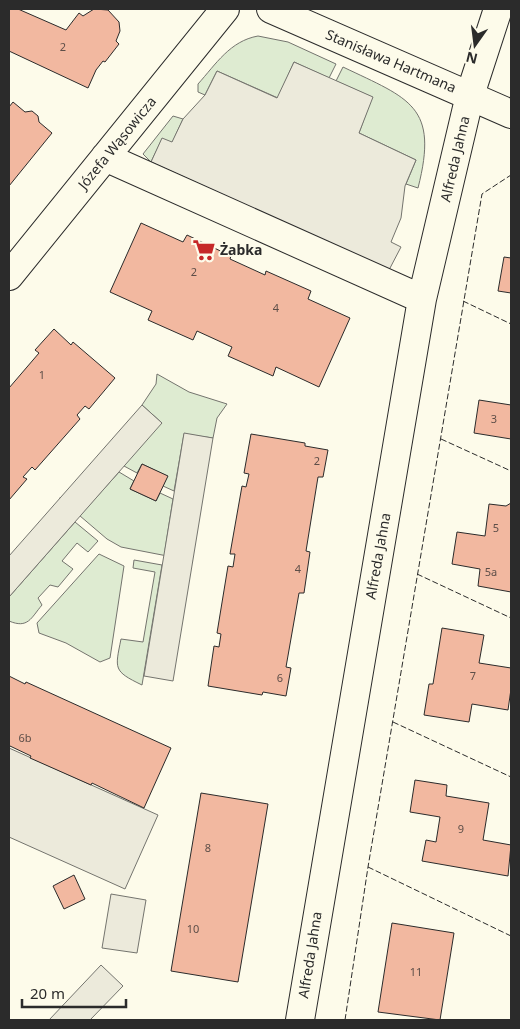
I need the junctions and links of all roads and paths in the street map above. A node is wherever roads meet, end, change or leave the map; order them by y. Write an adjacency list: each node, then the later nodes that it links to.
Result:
1 (225, 9): 6 (street, Józefa Wąsowicza)
2 (271, 9): 4 (street, Stanisława Hartmana)
3 (498, 9): 4 (street, Alfreda Jahna)
4 (470, 95): 5 (street, Stanisława Hartmana); 8 (street, Alfreda Jahna)
5 (511, 114)
6 (105, 157): 7 (street, Józefa Wąsowicza); 8 (street)
7 (9, 276)
8 (422, 299): 9 (street, Alfreda Jahna)
9 (300, 1020)

